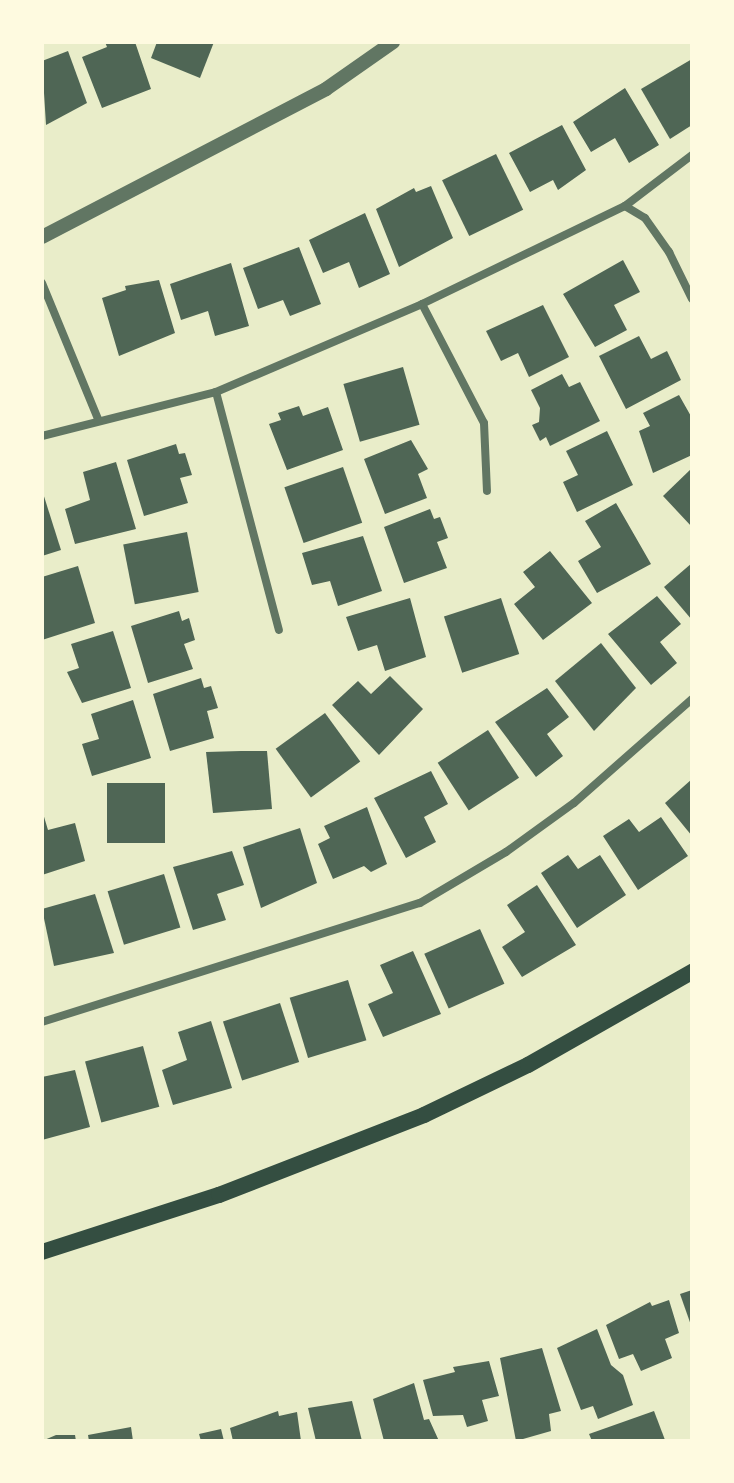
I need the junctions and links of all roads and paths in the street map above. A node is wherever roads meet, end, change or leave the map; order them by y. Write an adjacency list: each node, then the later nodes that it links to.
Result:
1 (393, 42): 4 (street)
2 (692, 155): 3 (street)
3 (625, 206): 6 (street); 7 (street)
4 (42, 237)
5 (42, 283): 9 (street)
6 (692, 299)
7 (422, 304): 8 (street); 11 (street)
8 (216, 392): 9 (street); 12 (street)
9 (98, 419): 10 (street)
10 (42, 436)
11 (487, 491)
12 (279, 630)
13 (692, 699): 15 (street)
14 (692, 972): 16 (main road)
15 (42, 1022)
16 (42, 1252)

